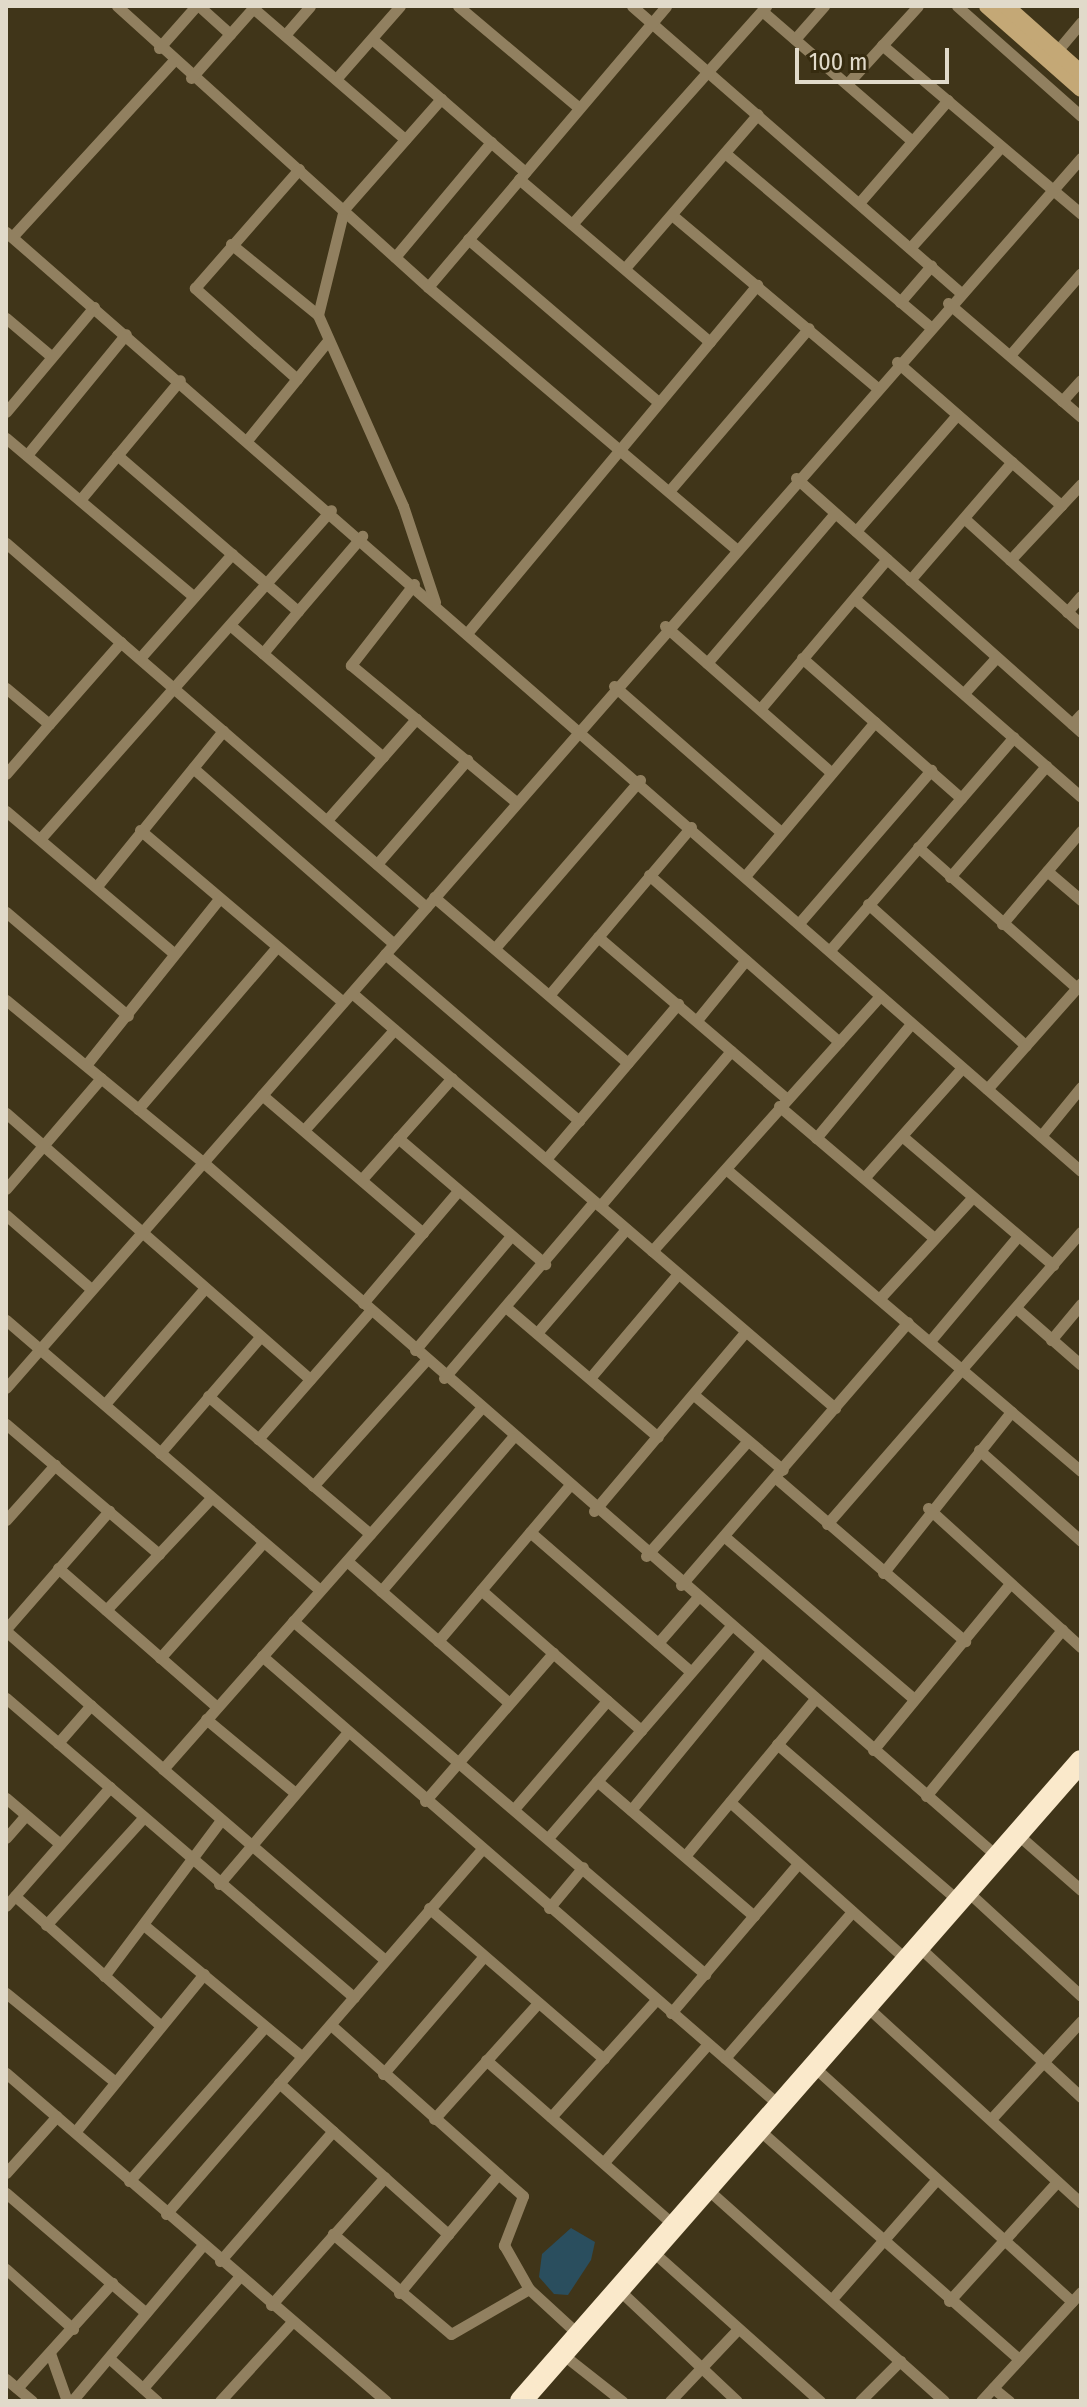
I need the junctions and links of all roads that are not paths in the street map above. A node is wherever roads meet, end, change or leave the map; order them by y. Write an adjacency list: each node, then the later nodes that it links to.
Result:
1 (117, 6): 22 (street)
2 (198, 6): 17 (street); 22 (street)
3 (310, 6): 18 (street)
4 (400, 6): 19 (street)
5 (458, 6): 33 (street)
6 (632, 6): 15 (street)
7 (666, 6): 15 (street)
8 (824, 6): 20 (street)
9 (918, 6): 21 (street)
10 (957, 6): 35 (street)
11 (987, 6): 30 (main road)
12 (1006, 6): 23 (main road)
13 (254, 7): 17 (street); 18 (street)
14 (764, 9): 20 (street); 25 (street)
15 (652, 22): 25 (street); 33 (street)
16 (1081, 22): 23 (street)
17 (230, 34): 27 (street)
18 (285, 35): 28 (street)
19 (372, 39): 28 (street); 31 (street)
20 (795, 39): 29 (street)
21 (882, 45): 29 (street); 32 (street)
22 (159, 48): 24 (street)
23 (1057, 51): 26 (main road)
24 (173, 61): 27 (street); 50 (street)
25 (707, 70): 34 (street); 49 (street)
26 (1081, 73)
27 (191, 78): 42 (street)
28 (336, 79): 36 (street)
29 (847, 84): 37 (street)
30 (1081, 89)
31 (441, 99): 36 (street); 38 (street)
32 (948, 100): 37 (street); 39 (street)
33 (579, 108): 43 (street)
34 (758, 114): 40 (street); 45 (street)
35 (1081, 116)
36 (405, 139): 46 (street)
37 (912, 141): 45 (street)
38 (491, 142): 43 (street); 54 (street)
39 (1001, 147): 44 (street); 53 (street)
40 (725, 153): 48 (street); 61 (street)
41 (1081, 158): 44 (street)
42 (299, 169): 46 (street); 52 (street)
43 (522, 175): 49 (street); 51 (street)
44 (1053, 190): 47 (street); 60 (street)
45 (859, 203): 53 (street)
46 (344, 209): 54 (street); 64 (street)
47 (1081, 214)
48 (672, 215): 56 (street); 58 (street)
49 (572, 224): 56 (street)
50 (9, 234): 63 (street)
51 (468, 239): 59 (street); 78 (street)
52 (231, 244): 64 (street); 74 (street)
53 (910, 248): 55 (street)
54 (395, 257): 59 (street)
55 (931, 266): 60 (street); 61 (street)
56 (625, 268): 69 (street)
57 (1081, 273): 71 (street)
58 (757, 285): 67 (street); 69 (street)
59 (428, 287): 85 (street)
60 (959, 291): 62 (street)
61 (900, 302): 66 (street)
62 (948, 303): 66 (street); 71 (street)
63 (94, 307): 68 (street); 72 (street)
64 (318, 315): 70 (street)
65 (6, 318): 72 (street)
66 (928, 325): 73 (street)
67 (809, 328): 77 (street); 91 (street)
68 (126, 334): 75 (street); 86 (street)
69 (710, 342): 78 (street)
70 (326, 343): 74 (street); 110 (street)
71 (1010, 355): 79 (street)
72 (52, 357): 80 (street)
73 (897, 362): 77 (street); 81 (street)
74 (297, 379): 84 (street)
75 (180, 380): 84 (street); 87 (street)
76 (1081, 380): 79 (street)
77 (875, 386): 89 (street)
78 (657, 401): 85 (street)
79 (1062, 401): 82 (street)
80 (6, 412)
81 (957, 415): 88 (street); 97 (street)
82 (1081, 417)
83 (6, 438): 86 (street)
84 (248, 439): 94 (street)
85 (618, 449): 91 (street); 116 (street)
86 (27, 455): 92 (street)
87 (117, 455): 92 (street); 101 (street)
88 (1012, 462): 93 (street); 96 (street)
89 (796, 478): 95 (street); 100 (street)
90 (1081, 484): 93 (street)
91 (670, 490): 100 (street)
92 (80, 500): 108 (street)
93 (1061, 505): 103 (street)
94 (331, 510): 98 (street); 106 (street)
95 (835, 513): 97 (street); 122 (street)
96 (965, 519): 103 (street); 104 (street)
97 (856, 531): 102 (street)
98 (362, 536): 105 (street); 111 (street)
99 (6, 543): 117 (street)
100 (734, 547): 115 (street)
101 (232, 554): 106 (street); 108 (street)
102 (887, 559): 104 (street); 109 (street)
103 (1010, 560): 112 (street)
104 (910, 580): 121 (street)
105 (414, 584): 110 (street); 129 (street)
106 (271, 586): 111 (street); 114 (street)
107 (1081, 596): 112 (street)
108 (194, 597): 119 (street)
109 (855, 599): 120 (street); 126 (street)
110 (435, 602): 116 (street)
111 (298, 611): 118 (street)
112 (1067, 612): 113 (street)
113 (1081, 624)
114 (230, 625): 118 (street); 125 (street)
115 (665, 626): 122 (street); 123 (street)
116 (468, 632): 132 (street)
117 (121, 642): 119 (street); 131 (street)
118 (263, 653): 136 (street)
119 (140, 658): 125 (street)
120 (802, 658): 127 (street); 130 (street)
121 (996, 658): 126 (street); 133 (street)
122 (707, 663): 127 (street)
123 (614, 686): 132 (street); 152 (street)
124 (6, 688): 131 (street)
125 (174, 688): 134 (street); 153 (street)
126 (964, 693): 135 (street)
127 (761, 708): 141 (street)
128 (1081, 714): 133 (street)
129 (416, 719): 136 (street); 137 (street)
130 (875, 722): 140 (street); 141 (street)
131 (49, 724): 142 (street)
132 (580, 727): 143 (street); 146 (street)
133 (1076, 728)
134 (223, 731): 139 (street); 148 (street)
135 (1014, 737): 138 (street); 145 (street)
136 (383, 757): 148 (street)
137 (467, 760): 146 (street); 155 (street)
138 (1046, 766): 144 (street); 159 (street)
139 (193, 768): 150 (street); 171 (street)
140 (931, 770): 145 (street); 166 (street)
141 (832, 773): 152 (street)
142 (6, 774)
143 (640, 780): 149 (street); 170 (street)
144 (1081, 797)
145 (961, 798): 154 (street)
146 (516, 802): 163 (street)
147 (6, 811): 153 (street)
148 (327, 820): 155 (street)
149 (691, 827): 157 (street); 158 (street)
150 (140, 830): 160 (street); 161 (street)
151 (1081, 831): 156 (street)
152 (781, 832): 158 (street)
153 (40, 839): 160 (street)
154 (918, 847): 159 (street); 164 (street)
155 (377, 864): 163 (street)
156 (1047, 871): 162 (street); 167 (street)
157 (649, 875): 168 (street); 174 (street)
158 (746, 875): 166 (street)
159 (950, 877): 167 (street)
160 (97, 886): 173 (street)
161 (219, 899): 169 (street); 173 (street)
162 (1081, 900)
163 (430, 902): 170 (street); 171 (street)
164 (868, 904): 172 (street); 186 (street)
165 (7, 914): 181 (street)
166 (800, 922): 172 (street)
167 (1002, 924): 175 (street)
168 (598, 937): 176 (street); 180 (street)
169 (277, 947): 178 (street); 197 (street)
170 (495, 948): 176 (street)
171 (390, 949): 178 (street); 199 (street)
172 (830, 950): 177 (street)
173 (171, 951): 181 (street)
174 (746, 960): 182 (street); 185 (street)
175 (1079, 985): 186 (street)
176 (550, 994): 188 (street)
177 (880, 996): 183 (street); 185 (street)
178 (348, 997): 184 (street); 195 (street)
179 (6, 1000): 189 (street)
180 (678, 1004): 182 (street); 188 (street)
181 (128, 1016): 189 (street)
182 (697, 1020): 187 (street)
183 (911, 1024): 190 (street); 204 (street)
184 (394, 1030): 192 (street); 200 (street)
185 (839, 1042): 196 (street)
186 (1026, 1046): 194 (street)
187 (731, 1051): 196 (street); 215 (street)
188 (628, 1063): 199 (street)
189 (86, 1065): 191 (street)
190 (962, 1068): 194 (street); 201 (street)
191 (101, 1078): 197 (street); 205 (street)
192 (452, 1078): 203 (street); 206 (street)
193 (1081, 1087): 202 (street)
194 (987, 1089): 202 (street)
195 (262, 1095): 200 (street); 207 (street)
196 (782, 1102): 204 (street); 209 (street)
197 (138, 1109): 207 (street)
198 (6, 1113): 205 (street)
199 (579, 1121): 206 (street)
200 (304, 1130): 211 (street)
201 (902, 1136): 210 (street); 214 (street)
202 (1041, 1136): 208 (street)
203 (398, 1138): 211 (street); 213 (street)
204 (816, 1138): 210 (street)
205 (43, 1145): 212 (street); 218 (street)
206 (546, 1159): 215 (street)
207 (204, 1163): 218 (street); 232 (street)
208 (1079, 1164)
209 (726, 1169): 224 (street); 230 (street)
210 (864, 1178): 223 (street)
211 (362, 1179): 220 (street)
212 (6, 1189)
213 (458, 1191): 220 (street); 222 (street)
214 (972, 1198): 221 (street); 223 (street)
215 (597, 1204): 217 (street); 225 (street)
216 (6, 1215): 228 (street)
217 (626, 1229): 224 (street); 238 (street)
218 (142, 1230): 228 (street); 229 (street)
219 (1081, 1232): 226 (street)
220 (423, 1233): 232 (street)
221 (1018, 1236): 226 (street); 241 (street)
222 (510, 1237): 225 (street); 243 (street)
223 (934, 1238): 230 (street)
224 (652, 1251): 227 (street)
225 (545, 1264): 234 (street)
226 (1053, 1265): 233 (street)
227 (678, 1274): 237 (street); 248 (street)
228 (90, 1288): 242 (street)
229 (205, 1288): 239 (street); 253 (street)
230 (880, 1298): 236 (street)
231 (1081, 1304): 240 (street)
232 (367, 1306): 243 (street); 249 (street)
233 (1016, 1308): 240 (street); 246 (street)
234 (508, 1309): 238 (street); 247 (street)
235 (6, 1320): 242 (street)
236 (908, 1322): 241 (street); 254 (street)
237 (745, 1332): 251 (street); 254 (street)
238 (537, 1333): 248 (street)
239 (260, 1337): 249 (street); 252 (street)
240 (1051, 1340): 245 (street)
241 (930, 1341): 246 (street)
242 (38, 1349): 250 (street); 253 (street)
243 (415, 1350): 244 (street)
244 (426, 1360): 247 (street); 267 (street)
245 (1081, 1365)
246 (961, 1369): 256 (street); 274 (street)
247 (444, 1378): 255 (street)
248 (590, 1378): 258 (street)
249 (310, 1379): 260 (street)
250 (6, 1388)
251 (694, 1395): 258 (street); 261 (street)
252 (208, 1396): 260 (street); 263 (street)
253 (105, 1404): 263 (street)
254 (835, 1408): 266 (street)
255 (480, 1409): 259 (street); 276 (street)
256 (1011, 1412): 262 (street); 265 (street)
257 (6, 1424): 264 (street)
258 (658, 1437): 272 (street)
259 (512, 1438): 268 (street); 289 (street)
260 (258, 1439): 267 (street)
261 (747, 1442): 266 (street); 281 (street)
262 (979, 1450): 270 (street); 278 (street)
263 (160, 1453): 269 (street)
264 (55, 1465): 271 (street); 273 (street)
265 (1081, 1471)
266 (779, 1474): 274 (street); 277 (street)
267 (313, 1486): 276 (street)
268 (568, 1487): 272 (street); 275 (street)
269 (211, 1498): 279 (street); 280 (street)
270 (928, 1508): 284 (street); 285 (street)
271 (109, 1511): 280 (street); 283 (street)
272 (594, 1511): 281 (street)
273 (6, 1520)
274 (827, 1524): 284 (street)
275 (530, 1532): 288 (street); 298 (street)
276 (370, 1534): 282 (street)
277 (725, 1537): 286 (street); 307 (street)
278 (1081, 1541)
279 (263, 1543): 287 (street); 303 (street)
280 (159, 1554): 291 (street)
281 (646, 1556): 286 (street)
282 (347, 1561): 287 (street); 289 (street)
283 (58, 1568): 291 (street); 294 (street)
284 (883, 1573): 297 (street)
285 (1010, 1584): 295 (street); 297 (street)
286 (681, 1585): 290 (street)
287 (320, 1590): 292 (street)
288 (481, 1590): 296 (street); 301 (street)
289 (381, 1591): 296 (street)
290 (697, 1598): 293 (street); 298 (street)
291 (106, 1610): 303 (street)
292 (293, 1621): 302 (street); 318 (street)
293 (731, 1626): 300 (street); 304 (street)
294 (6, 1630): 310 (street)
295 (1062, 1630): 299 (street); 324 (street)
296 (438, 1641): 309 (street)
297 (965, 1641): 307 (street)
298 (658, 1643): 304 (street)
299 (1081, 1647)
300 (761, 1652): 306 (street); 329 (street)
301 (553, 1653): 308 (street); 309 (street)
302 (262, 1656): 311 (street); 314 (street)
303 (160, 1658): 311 (street)
304 (691, 1672): 313 (street)
305 (6, 1698): 315 (street)
306 (815, 1699): 316 (street); 317 (street)
307 (914, 1699): 317 (street)
308 (607, 1701): 313 (street); 328 (street)
309 (509, 1703): 318 (street)
310 (91, 1705): 315 (street); 319 (street)
311 (217, 1707): 312 (street)
312 (206, 1719): 319 (street); 323 (street)
313 (641, 1730): 321 (street)
314 (347, 1733): 323 (street); 326 (street)
315 (58, 1743): 322 (street)
316 (777, 1744): 327 (street); 347 (street)
317 (873, 1750): 324 (street)
318 (458, 1762): 326 (street); 328 (street)
319 (163, 1769): 332 (street)
320 (1078, 1773): 333 (highway)
321 (597, 1781): 329 (street); 335 (street)
322 (110, 1787): 331 (street); 336 (street)
323 (294, 1792): 337 (street)
324 (926, 1796): 340 (street)
325 (6, 1798): 330 (street)
326 (425, 1801): 338 (street)
327 (730, 1802): 339 (street); 342 (street)
328 (514, 1809): 335 (street)
329 (631, 1810): 339 (street)
330 (26, 1815): 334 (street); 336 (street)
331 (143, 1818): 341 (street); 353 (street)
332 (221, 1820): 337 (street); 341 (street)
333 (1017, 1834): 340 (highway); 345 (street)
334 (6, 1838)
335 (548, 1838): 343 (street)
336 (60, 1844): 346 (street)
337 (248, 1844): 344 (street); 357 (street)
338 (481, 1850): 349 (street); 350 (street)
339 (685, 1856): 352 (street)
340 (998, 1857): 347 (highway)
341 (193, 1862): 344 (street); 354 (street)
342 (798, 1864): 351 (street); 352 (street)
343 (583, 1867): 350 (street); 359 (street)
344 (219, 1884): 363 (street)
345 (1081, 1890)
346 (15, 1896): 348 (street); 353 (street)
347 (963, 1896): 355 (highway); 362 (street)
348 (6, 1906)
349 (429, 1908): 356 (street); 357 (street)
350 (549, 1908): 364 (street)
351 (852, 1912): 355 (street); 374 (street)
352 (754, 1916): 359 (street)
353 (46, 1925): 360 (street)
354 (145, 1926): 358 (street); 360 (street)
355 (913, 1953): 366 (highway); 377 (street)
356 (484, 1956): 365 (street); 380 (street)
357 (385, 1960): 363 (street)
358 (204, 1974): 370 (street); 371 (street)
359 (705, 1974): 367 (street)
360 (104, 1976): 370 (street)
361 (6, 1993): 381 (street)
362 (1081, 1996)
363 (354, 1997): 369 (street)
364 (656, 2000): 367 (street); 375 (street)
365 (538, 2003): 375 (street); 376 (street)
366 (866, 2006): 378 (highway); 388 (street)
367 (671, 2013): 372 (street)
368 (1081, 2021): 377 (street)
369 (331, 2025): 373 (street); 380 (street)
370 (161, 2026): 381 (street)
371 (265, 2027): 373 (street); 397 (street)
372 (708, 2044): 374 (street); 392 (street)
373 (302, 2057): 382 (street)
374 (725, 2058): 384 (street)
375 (604, 2059): 386 (street)
376 (486, 2060): 386 (street); 387 (street)
377 (1043, 2063): 383 (street); 388 (street)
378 (813, 2066): 384 (highway); 396 (street)
379 (6, 2073): 385 (street)
380 (383, 2074): 387 (street)
381 (115, 2082): 391 (street)
382 (279, 2083): 390 (street); 402 (street)
383 (1081, 2097)
384 (778, 2104): 389 (highway)
385 (57, 2116): 391 (street); 393 (street)
386 (551, 2117): 392 (street)
387 (434, 2119): 394 (street)
388 (991, 2119): 398 (street)
389 (758, 2129): 399 (highway); 406 (street)
390 (333, 2131): 395 (street); 410 (street)
391 (75, 2132): 397 (street)
392 (604, 2162): 403 (street)
393 (6, 2173)
394 (498, 2174): 405 (street); 414 (street)
395 (385, 2177): 404 (street); 405 (street)
396 (936, 2180): 406 (street); 407 (street)
397 (129, 2181): 402 (street)
398 (1057, 2182): 401 (street); 407 (street)
399 (705, 2187): 403 (highway); 418 (street)
400 (6, 2193): 413 (street)
401 (1081, 2203)
402 (166, 2214): 408 (street)
403 (673, 2224): 409 (highway)
404 (333, 2234): 417 (street); 421 (street)
405 (448, 2234): 417 (street)
406 (881, 2239): 418 (street); 419 (street)
407 (1004, 2241): 419 (street); 420 (street)
408 (202, 2246): 410 (street); 422 (street)
409 (651, 2250): 415 (highway); 425 (street)
410 (220, 2261): 412 (street)
411 (6, 2269): 424 (street)
412 (239, 2277): 421 (street); 435 (street)
413 (112, 2283): 422 (street); 424 (street)
414 (529, 2289): 417 (street); 426 (street)
415 (617, 2289): 426 (highway); 432 (street)
416 (1081, 2292): 420 (street)
417 (399, 2293)
418 (832, 2299): 431 (street)
419 (949, 2301): 430 (street)
420 (1072, 2302): 430 (street)
421 (271, 2305): 423 (street)
422 (146, 2313): 429 (street)
423 (291, 2323): 437 (street); 442 (street)
424 (73, 2329): 427 (street)
425 (738, 2329): 432 (street); 447 (street)
426 (578, 2334): 428 (highway)
427 (50, 2353): 434 (street); 439 (street)
428 (561, 2353): 443 (highway); 444 (street)
429 (110, 2359): 435 (street); 439 (street)
430 (1019, 2359): 436 (street)
431 (900, 2361): 448 (street); 449 (street)
432 (701, 2369): 445 (street); 446 (street)
433 (6, 2379): 434 (street)
434 (17, 2388): 438 (street)
435 (143, 2388): 440 (street)
436 (993, 2388): 450 (street); 451 (street)
437 (224, 2396): 441 (street)
438 (32, 2401)
439 (70, 2401)
440 (157, 2401)
441 (238, 2401)
442 (386, 2401)
443 (521, 2401)
444 (622, 2401)
445 (670, 2401)
446 (737, 2401)
447 (820, 2401)
448 (860, 2401)
449 (944, 2401)
450 (981, 2401)
451 (1009, 2401)

